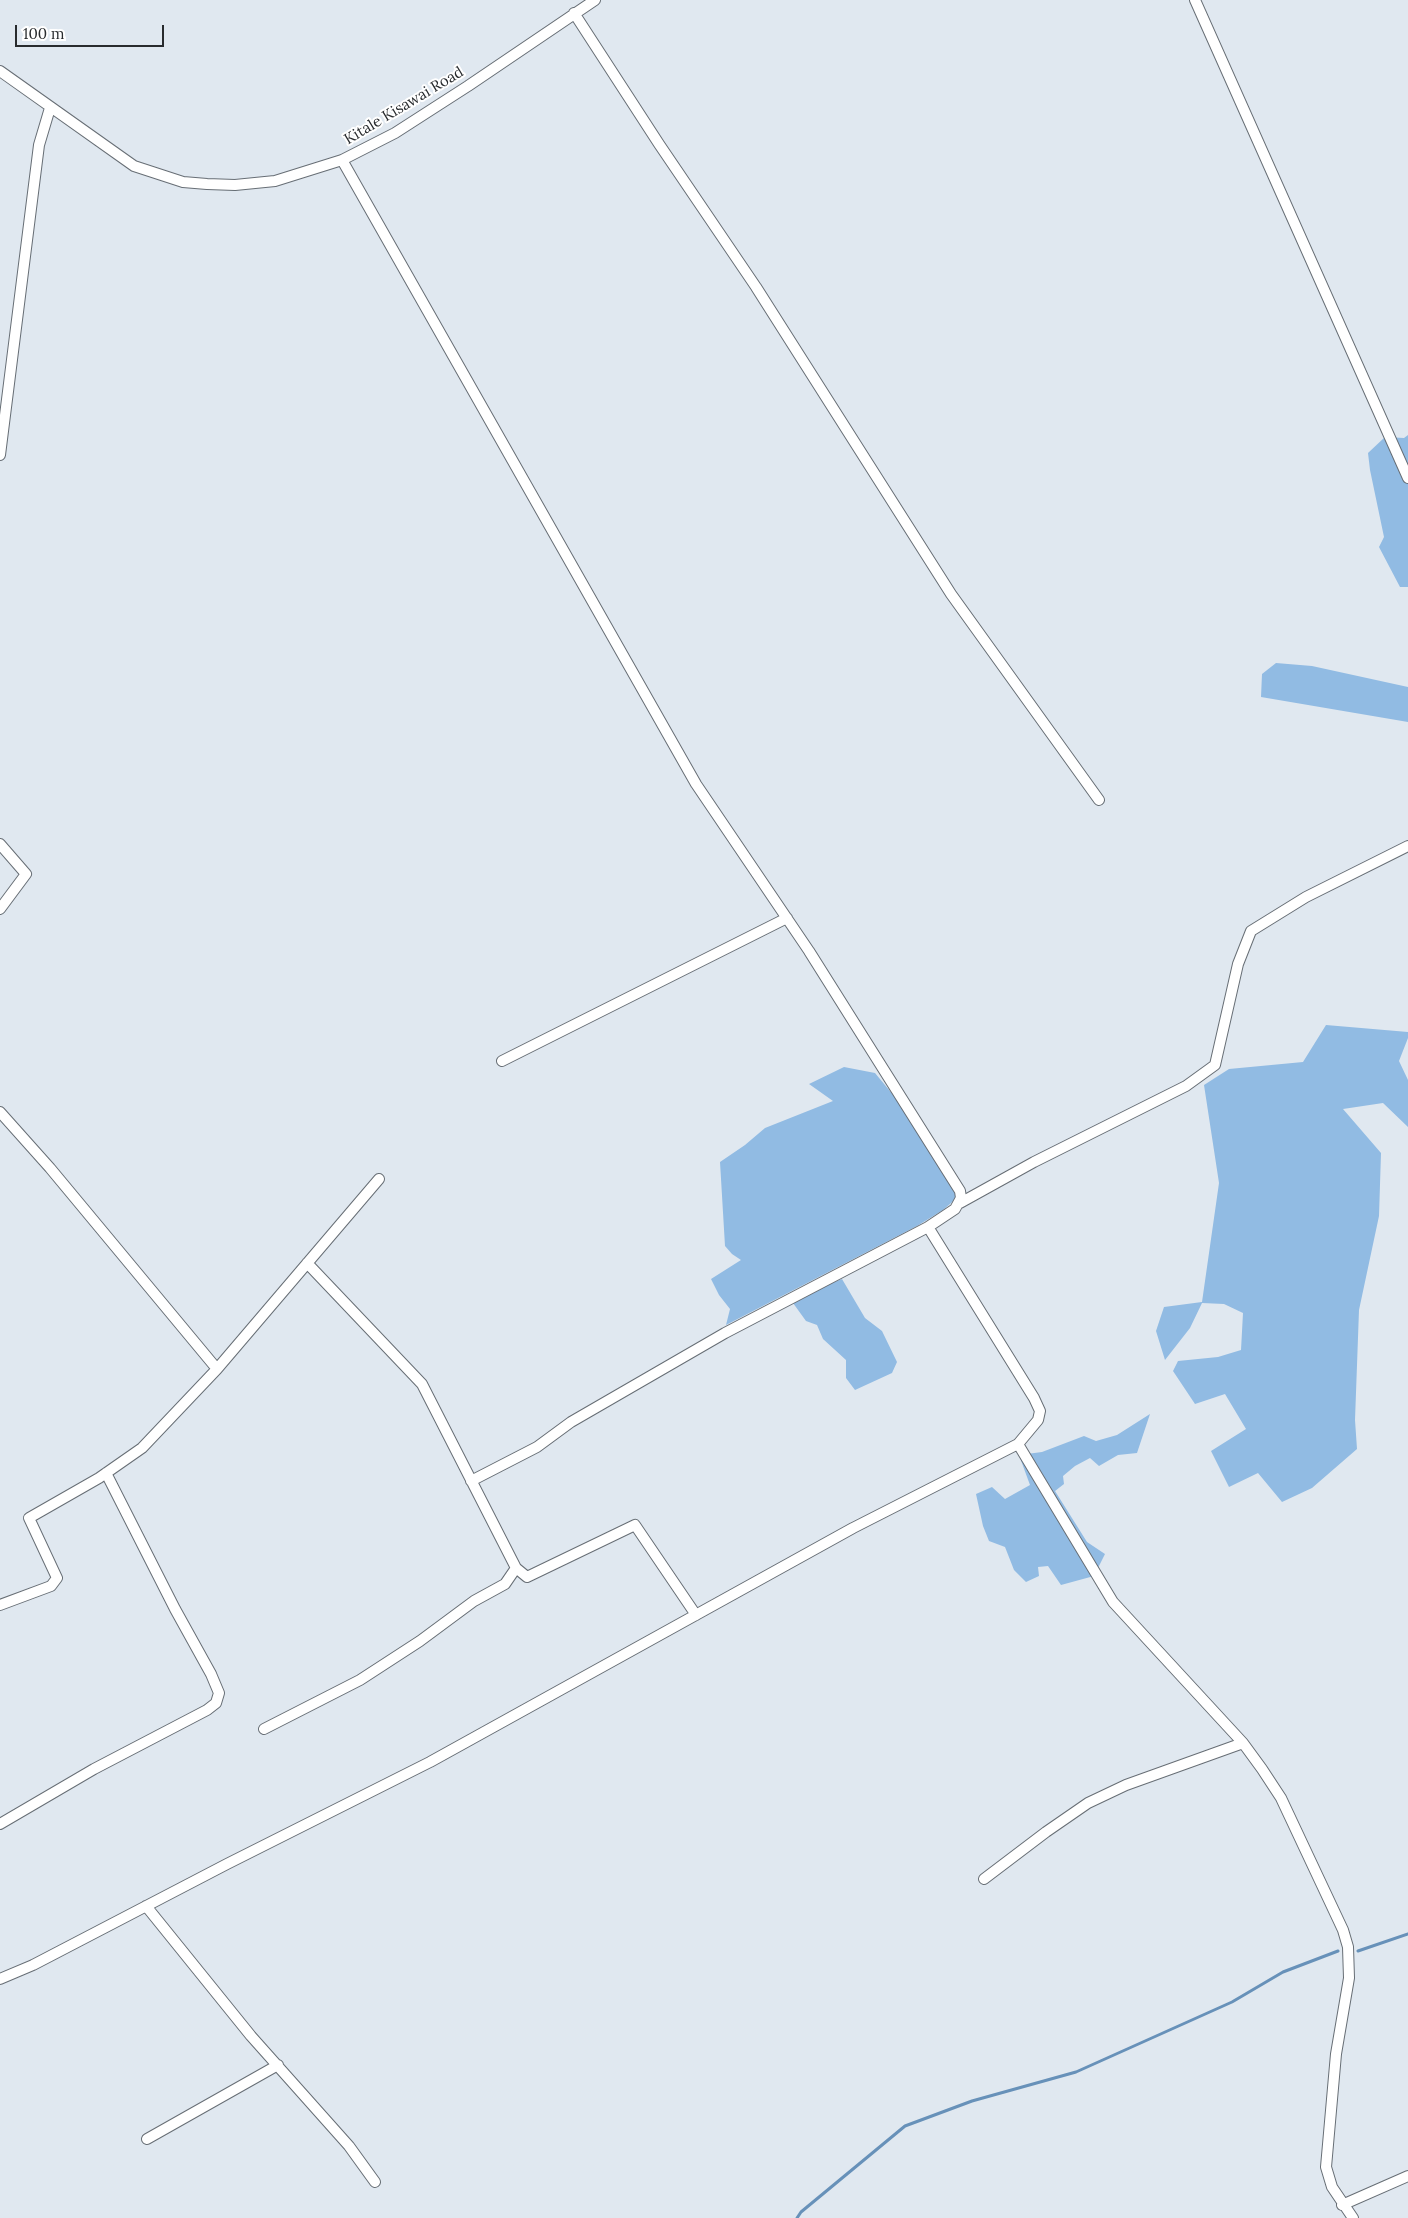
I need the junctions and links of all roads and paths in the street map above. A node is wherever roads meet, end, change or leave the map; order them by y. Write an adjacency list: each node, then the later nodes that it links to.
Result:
1 (595, 0): 3 (street, Kitale Kisawai Road)
2 (1195, 0): 8 (street)
3 (574, 13): 6 (street, Kitale Kisawai Road); 9 (street)
4 (0, 72): 5 (street, Kitale Kisawai Road)
5 (50, 108): 6 (street, Kitale Kisawai Road); 7 (street)
6 (342, 160): 13 (street)
7 (0, 456)
8 (1408, 478)
9 (1099, 800)
10 (0, 844): 12 (street)
11 (1408, 846): 17 (street)
12 (0, 909)
13 (787, 918): 14 (street); 17 (street)
14 (502, 1060)
15 (0, 1112): 20 (street)
16 (379, 1179): 19 (street)
17 (960, 1203): 18 (street)
18 (928, 1227): 21 (street); 23 (street)
19 (307, 1264): 20 (street); 23 (street)
20 (217, 1369): 22 (street)
21 (1018, 1444): 26 (street); 28 (street)
22 (106, 1474): 25 (street); 29 (street)
23 (471, 1481): 24 (street)
24 (516, 1568): 26 (street); 27 (street)
25 (0, 1605)
26 (696, 1615): 31 (street)
27 (264, 1729)
28 (1243, 1743): 30 (street); 37 (street)
29 (0, 1824)
30 (984, 1879)
31 (146, 1906): 32 (street); 33 (street)
32 (0, 1979)
33 (278, 2065): 34 (street); 36 (street)
34 (147, 2139)
35 (1408, 2176): 37 (street)
36 (374, 2182)
37 (1342, 2205): 38 (street)
38 (1354, 2218)

